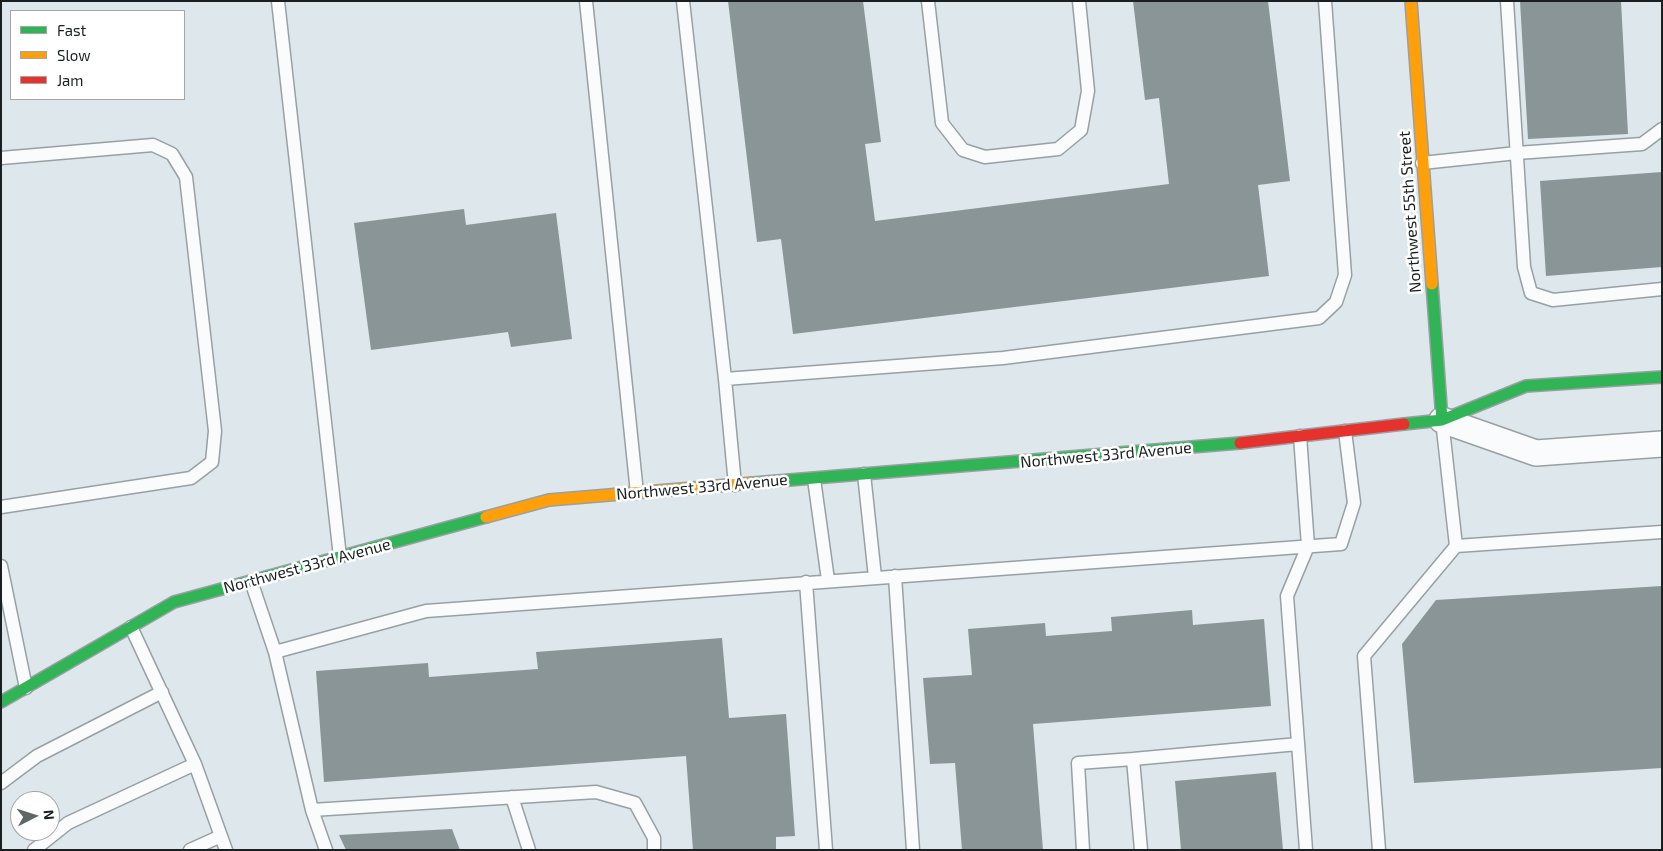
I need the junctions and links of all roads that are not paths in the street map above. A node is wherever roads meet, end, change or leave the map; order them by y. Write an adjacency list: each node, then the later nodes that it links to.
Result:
1 (278, 1): 28 (lane)
2 (586, 1): 23 (lane)
3 (683, 1): 15 (lane)
4 (928, 1): 5 (lane)
5 (1078, 1)
6 (1325, 1): 15 (lane)
7 (1410, 1): 12 (street, Northwest 55th Street)
8 (1507, 1): 10 (lane)
9 (1662, 129): 10 (lane)
10 (1516, 153): 12 (lane); 13 (lane)
11 (1, 158): 24 (lane)
12 (1422, 163): 16 (street, Northwest 55th Street)
13 (1662, 290)
14 (1662, 377): 16 (street, Northwest 33rd Avenue)
15 (725, 379): 22 (lane)
16 (1442, 420): 17 (street, Northwest 33rd Avenue); 19 (street, Northwest 33rd Avenue); 27 (lane)
17 (1345, 431): 18 (street, Northwest 33rd Avenue); 26 (lane)
18 (1300, 436): 20 (street, Northwest 33rd Avenue); 26 (lane)
19 (1662, 444)
20 (864, 474): 21 (street, Northwest 33rd Avenue); 31 (lane)
21 (814, 478): 22 (street, Northwest 33rd Avenue); 32 (lane)
22 (735, 485): 23 (street, Northwest 33rd Avenue)
23 (637, 493): 28 (street, Northwest 33rd Avenue)
24 (1, 507)
25 (1662, 532): 27 (lane)
26 (1308, 546): 30 (lane); 40 (lane)
27 (1456, 546): 58 (lane)
28 (340, 557): 33 (street, Northwest 33rd Avenue)
29 (1, 566): 37 (lane)
30 (895, 576): 31 (lane); 54 (lane)
31 (875, 577): 32 (lane)
32 (828, 580): 34 (lane)
33 (251, 581): 35 (street, Northwest 33rd Avenue); 36 (lane)
34 (806, 582): 36 (lane); 53 (lane)
35 (131, 626): 37 (street, Northwest 33rd Avenue); 38 (lane)
36 (275, 652): 45 (lane)
37 (26, 688): 39 (street, Northwest 33rd Avenue)
38 (162, 692): 42 (lane); 43 (lane)
39 (1, 702)
40 (1298, 744): 41 (lane); 57 (lane)
41 (1133, 758): 55 (lane); 56 (lane)
42 (195, 764): 46 (lane); 47 (lane)
43 (1, 783)
44 (512, 797): 45 (lane); 51 (lane); 52 (lane)
45 (312, 810): 50 (lane)
46 (221, 836): 48 (lane); 49 (lane)
47 (34, 850)
48 (190, 850)
49 (226, 850)
50 (326, 850)
51 (529, 850)
52 (654, 850)
53 (826, 850)
54 (913, 850)
55 (1083, 850)
56 (1140, 850)
57 (1306, 850)
58 (1379, 850)

